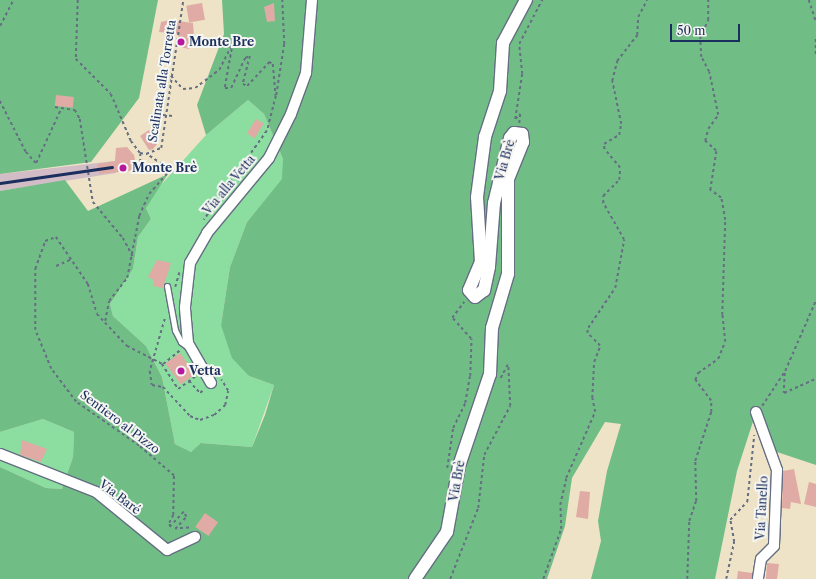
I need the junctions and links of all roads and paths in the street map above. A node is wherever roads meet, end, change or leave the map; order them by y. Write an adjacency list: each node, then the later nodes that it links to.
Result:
1 (13, 0): 12 (path)
2 (78, 0): 23 (path)
3 (183, 0): 15 (path, Scalinata alla Torretta)
4 (282, 0): 16 (path)
5 (312, 0): 37 (street, Via alla Vetta)
6 (526, 0): 32 (street, Via Brè)
7 (542, 0): 20 (path)
8 (647, 0): 53 (path)
9 (708, 0): 54 (path)
10 (809, 0): 11 (path)
11 (816, 21)
12 (0, 26)
13 (816, 39): 14 (path)
14 (816, 55)
15 (171, 76): 16 (path); 21 (path, Scalinata alla Torretta)
16 (276, 96): 26 (path)
17 (0, 101): 19 (path)
18 (55, 107): 19 (path)
19 (61, 108): 27 (path)
20 (520, 114)
21 (163, 115): 22 (path); 24 (path, Scalinata alla Torretta)
22 (172, 116)
23 (140, 153): 24 (path); 25 (path)
24 (146, 154): 27 (path)
25 (140, 168)
26 (202, 223)
27 (132, 257): 35 (path)
28 (72, 260): 29 (path); 35 (path, Sentiero al Pizzo); 50 (path, Sentiero al Pizzo)
29 (56, 266)
30 (181, 268): 34 (path)
31 (167, 286): 34 (lane)
32 (470, 291): 45 (street, Via Brè); 49 (path)
33 (816, 300): 41 (path)
34 (171, 305): 37 (lane); 38 (path)
35 (105, 322): 38 (path, Sentiero al Pizzo)
36 (177, 346): 37 (path)
37 (184, 350): 39 (path); 44 (street, Via alla Vetta)
38 (154, 359): 39 (path, Sentiero al Pizzo)
39 (162, 364): 43 (path)
40 (194, 368): 43 (path)
41 (785, 372): 42 (path); 47 (path)
42 (816, 379)
43 (189, 381): 46 (path)
44 (211, 383)
45 (486, 385): 51 (street, Via Brè); 52 (path)
46 (198, 392)
47 (756, 412): 55 (path); 56 (street, Via Tanello)
48 (0, 454): 50 (street, Via Baré)
49 (446, 475)
50 (192, 535)
51 (415, 579)
52 (450, 579)
53 (543, 579)
54 (686, 579)
55 (726, 579)
56 (758, 579)

